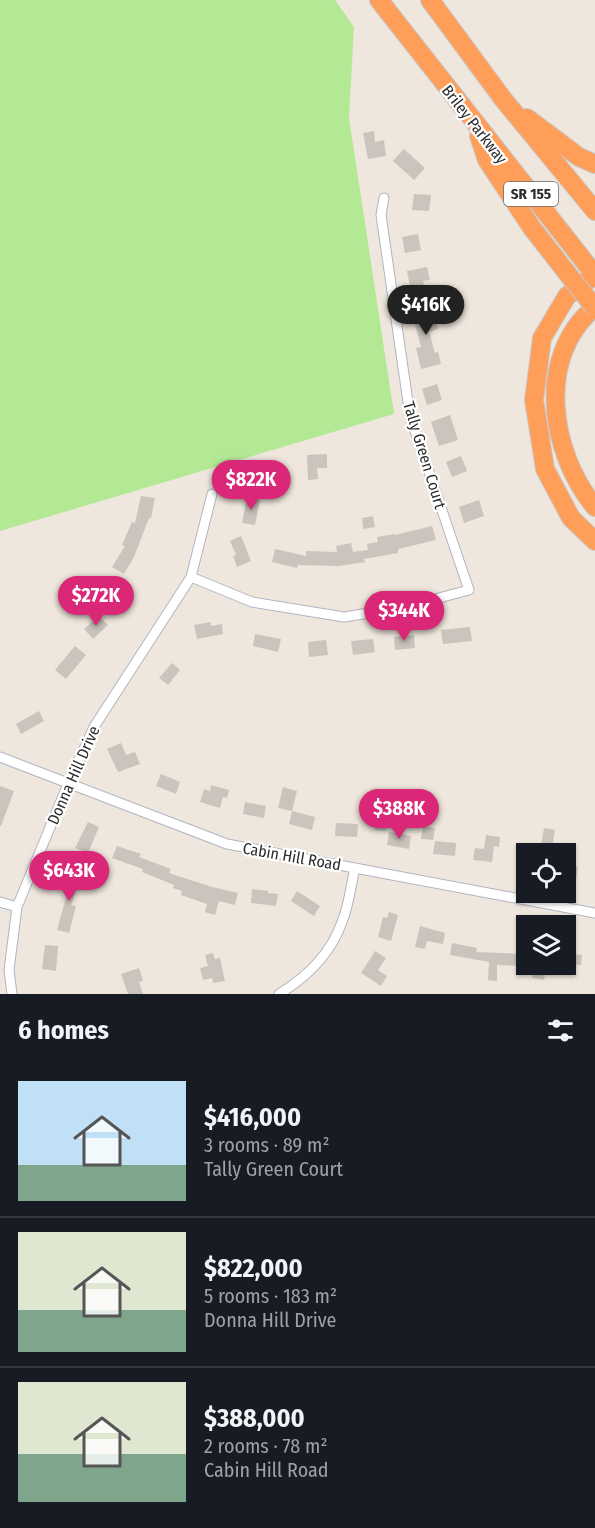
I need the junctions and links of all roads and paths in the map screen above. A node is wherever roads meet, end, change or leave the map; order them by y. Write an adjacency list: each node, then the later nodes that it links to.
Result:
1 (379, 0): 4 (highway, Briley Parkway / SR 155)
2 (430, 0): 3 (highway, SR 155)
3 (503, 99): 5 (highway); 7 (highway, SR 155)
4 (476, 125): 8 (highway, Briley Parkway / SR 155); 9 (highway, bridge)
5 (595, 164)
6 (384, 198): 13 (street, Tally Green Court)
7 (595, 211)
8 (592, 271): 12 (highway)
9 (595, 308): 11 (highway)
10 (212, 494): 13 (street, Donna Hill Drive)
11 (595, 507)
12 (595, 541)
13 (191, 577): 15 (street, Donna Hill Drive)
14 (0, 757): 15 (street, Cabin Hill Road)
15 (68, 784): 16 (street, Cabin Hill Road); 18 (street, Donna Hill Drive)
16 (356, 868): 19 (street, Cabin Hill Road); 21 (street)
17 (0, 902): 18 (street)
18 (17, 907): 20 (street, Donna Hill Drive)
19 (595, 913)
20 (12, 994)
21 (279, 994)

